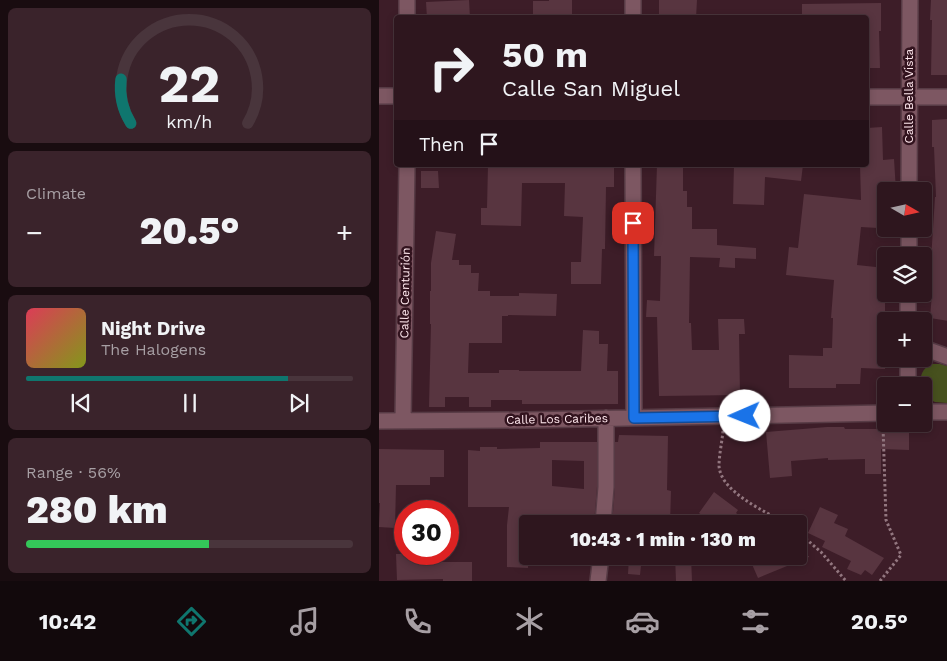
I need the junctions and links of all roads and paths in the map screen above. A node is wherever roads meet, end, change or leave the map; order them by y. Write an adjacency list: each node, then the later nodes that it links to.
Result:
1 (407, 0): 4 (street)
2 (633, 0): 5 (street)
3 (910, 0): 9 (street, Calle Bella Vista)
4 (407, 15)
5 (633, 15)
6 (379, 96): 7 (street)
7 (394, 96)
8 (869, 97): 9 (street)
9 (909, 97): 10 (street); 13 (street, Calle Bella Vista)
10 (947, 97)
11 (407, 167): 23 (street, Calle Centurión)
12 (633, 167): 21 (street)
13 (909, 182)
14 (932, 351): 15 (street)
15 (947, 356)
16 (932, 412): 17 (street)
17 (947, 412)
18 (877, 413): 19 (street, Calle Los Caribes)
19 (725, 416): 21 (street, Calle Los Caribes); 26 (path)
20 (606, 418): 21 (street, Calle Los Caribes); 23 (street, Calle Los Caribes); 25 (street)
21 (634, 418)
22 (379, 420): 23 (street, Calle Los Caribes)
23 (403, 420)
24 (884, 432): 31 (path)
25 (604, 515)
26 (771, 515)
27 (807, 540): 30 (path)
28 (600, 565): 29 (street)
29 (598, 581)
30 (846, 581)
31 (880, 581)

